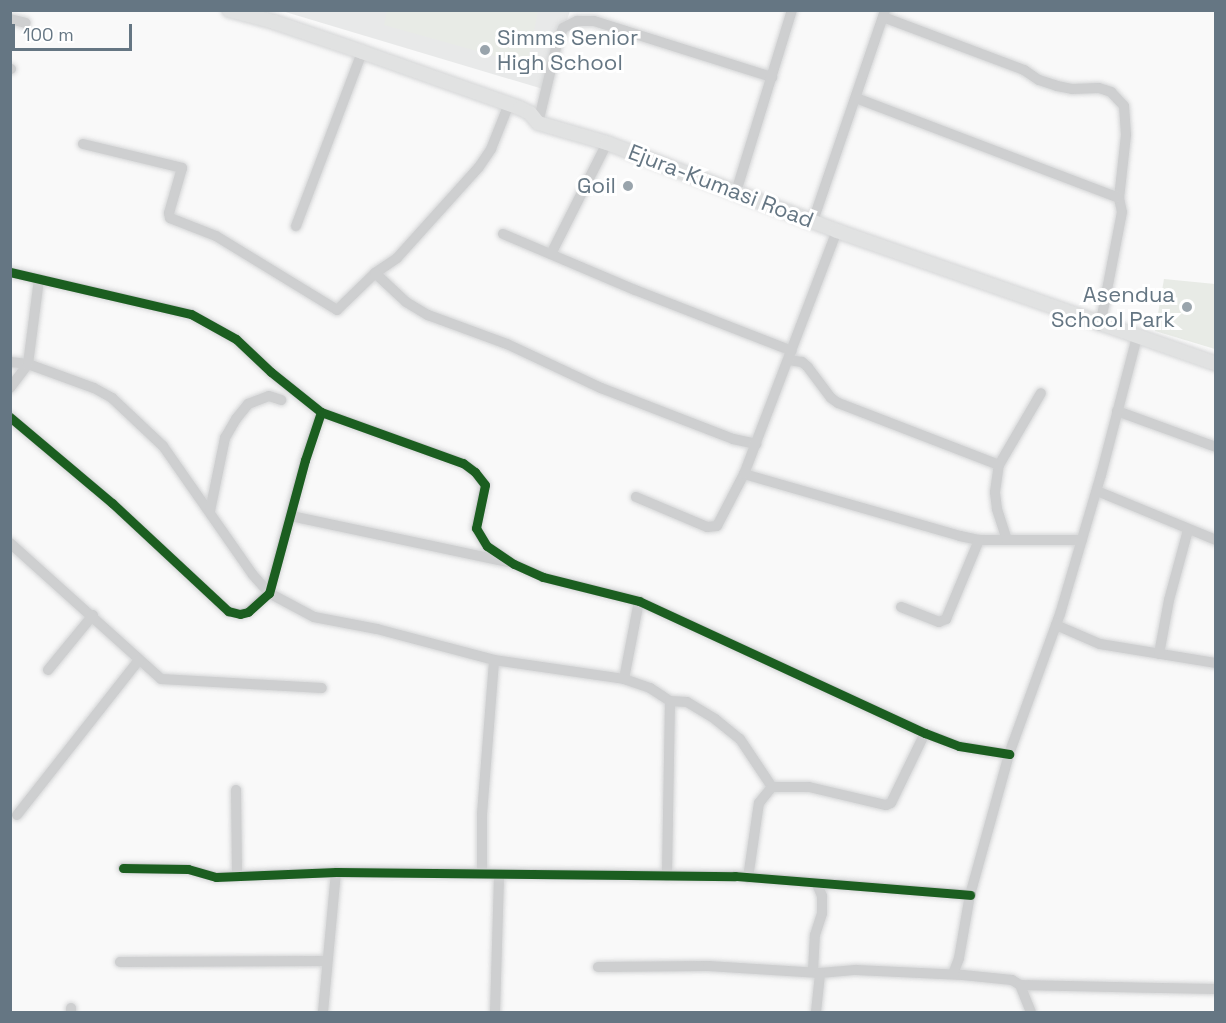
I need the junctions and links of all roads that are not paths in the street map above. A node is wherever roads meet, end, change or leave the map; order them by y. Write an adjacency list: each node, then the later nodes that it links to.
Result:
1 (229, 10): 6 (main road, Ejura-Kumasi Road)
2 (792, 10): 7 (street)
3 (884, 14): 8 (street); 14 (street)
4 (10, 19): 5 (street)
5 (26, 23)
6 (362, 52): 9 (main road, Ejura-Kumasi Road); 16 (street)
7 (772, 77): 10 (street); 13 (street)
8 (856, 98): 14 (street); 15 (street)
9 (509, 104): 10 (main road, Ejura-Kumasi Road); 21 (street)
10 (538, 123): 11 (main road, Ejura-Kumasi Road)
11 (607, 143): 13 (main road, Ejura-Kumasi Road); 19 (street)
12 (83, 144): 21 (street)
13 (736, 192): 15 (main road, Ejura-Kumasi Road)
14 (1119, 198): 23 (street)
15 (813, 221): 17 (main road, Ejura-Kumasi Road)
16 (296, 226)
17 (837, 231): 23 (main road, Ejura-Kumasi Road); 25 (street)
18 (503, 234): 19 (street)
19 (551, 255): 25 (street)
20 (10, 272): 22 (street)
21 (375, 273): 35 (street)
22 (39, 279): 27 (street); 33 (street)
23 (1100, 326): 24 (main road, Ejura-Kumasi Road)
24 (1137, 337): 28 (main road, Ejura-Kumasi Road); 32 (street)
25 (790, 356): 35 (street); 37 (street)
26 (10, 362): 27 (street)
27 (27, 364): 29 (street); 41 (street)
28 (1215, 364)
29 (10, 388)
30 (1041, 393): 37 (street)
31 (280, 400): 41 (street)
32 (1117, 411): 36 (street); 39 (street)
33 (321, 412): 42 (street); 49 (street)
34 (10, 417): 50 (street)
35 (756, 444): 38 (street)
36 (1215, 447)
37 (999, 465): 45 (street)
38 (744, 474): 40 (street); 44 (street)
39 (1096, 491): 43 (street); 46 (street)
40 (636, 497)
41 (210, 511): 50 (street)
42 (291, 516): 49 (street); 50 (street)
43 (1188, 531): 47 (street); 55 (street)
44 (979, 540): 45 (street); 52 (street)
45 (1007, 540): 46 (street)
46 (1082, 540): 54 (street)
47 (1215, 540)
48 (12, 549): 53 (street)
49 (514, 564): 51 (street)
50 (269, 593): 57 (street)
51 (639, 601): 60 (street); 63 (street)
52 (901, 607)
53 (93, 615): 56 (street); 59 (street)
54 (1056, 625): 55 (street); 64 (street)
55 (1159, 654): 58 (street)
56 (139, 660): 61 (street); 67 (street)
57 (494, 660): 60 (street); 70 (street)
58 (1215, 663)
59 (48, 670)
60 (624, 679): 62 (street)
61 (322, 688)
62 (670, 701): 65 (street); 73 (street)
63 (925, 734): 64 (street); 65 (street)
64 (1009, 754): 76 (street)
65 (772, 787): 74 (street)
66 (236, 790): 72 (street)
67 (17, 815)
68 (123, 868): 72 (street)
69 (336, 873): 70 (street); 72 (street); 77 (street)
70 (482, 873): 71 (street)
71 (499, 874): 73 (street); 85 (street)
72 (237, 876)
73 (667, 876): 74 (street)
74 (748, 878): 75 (street)
75 (818, 884): 76 (street); 80 (street)
76 (970, 895): 81 (street)
77 (327, 961): 78 (street); 84 (street)
78 (120, 962)
79 (598, 967): 80 (street)
80 (816, 972): 81 (street); 86 (street)
81 (953, 974): 82 (street)
82 (1020, 985): 83 (street); 87 (street)
83 (1215, 989)
84 (323, 1012)
85 (495, 1012)
86 (816, 1012)
87 (1031, 1012)

